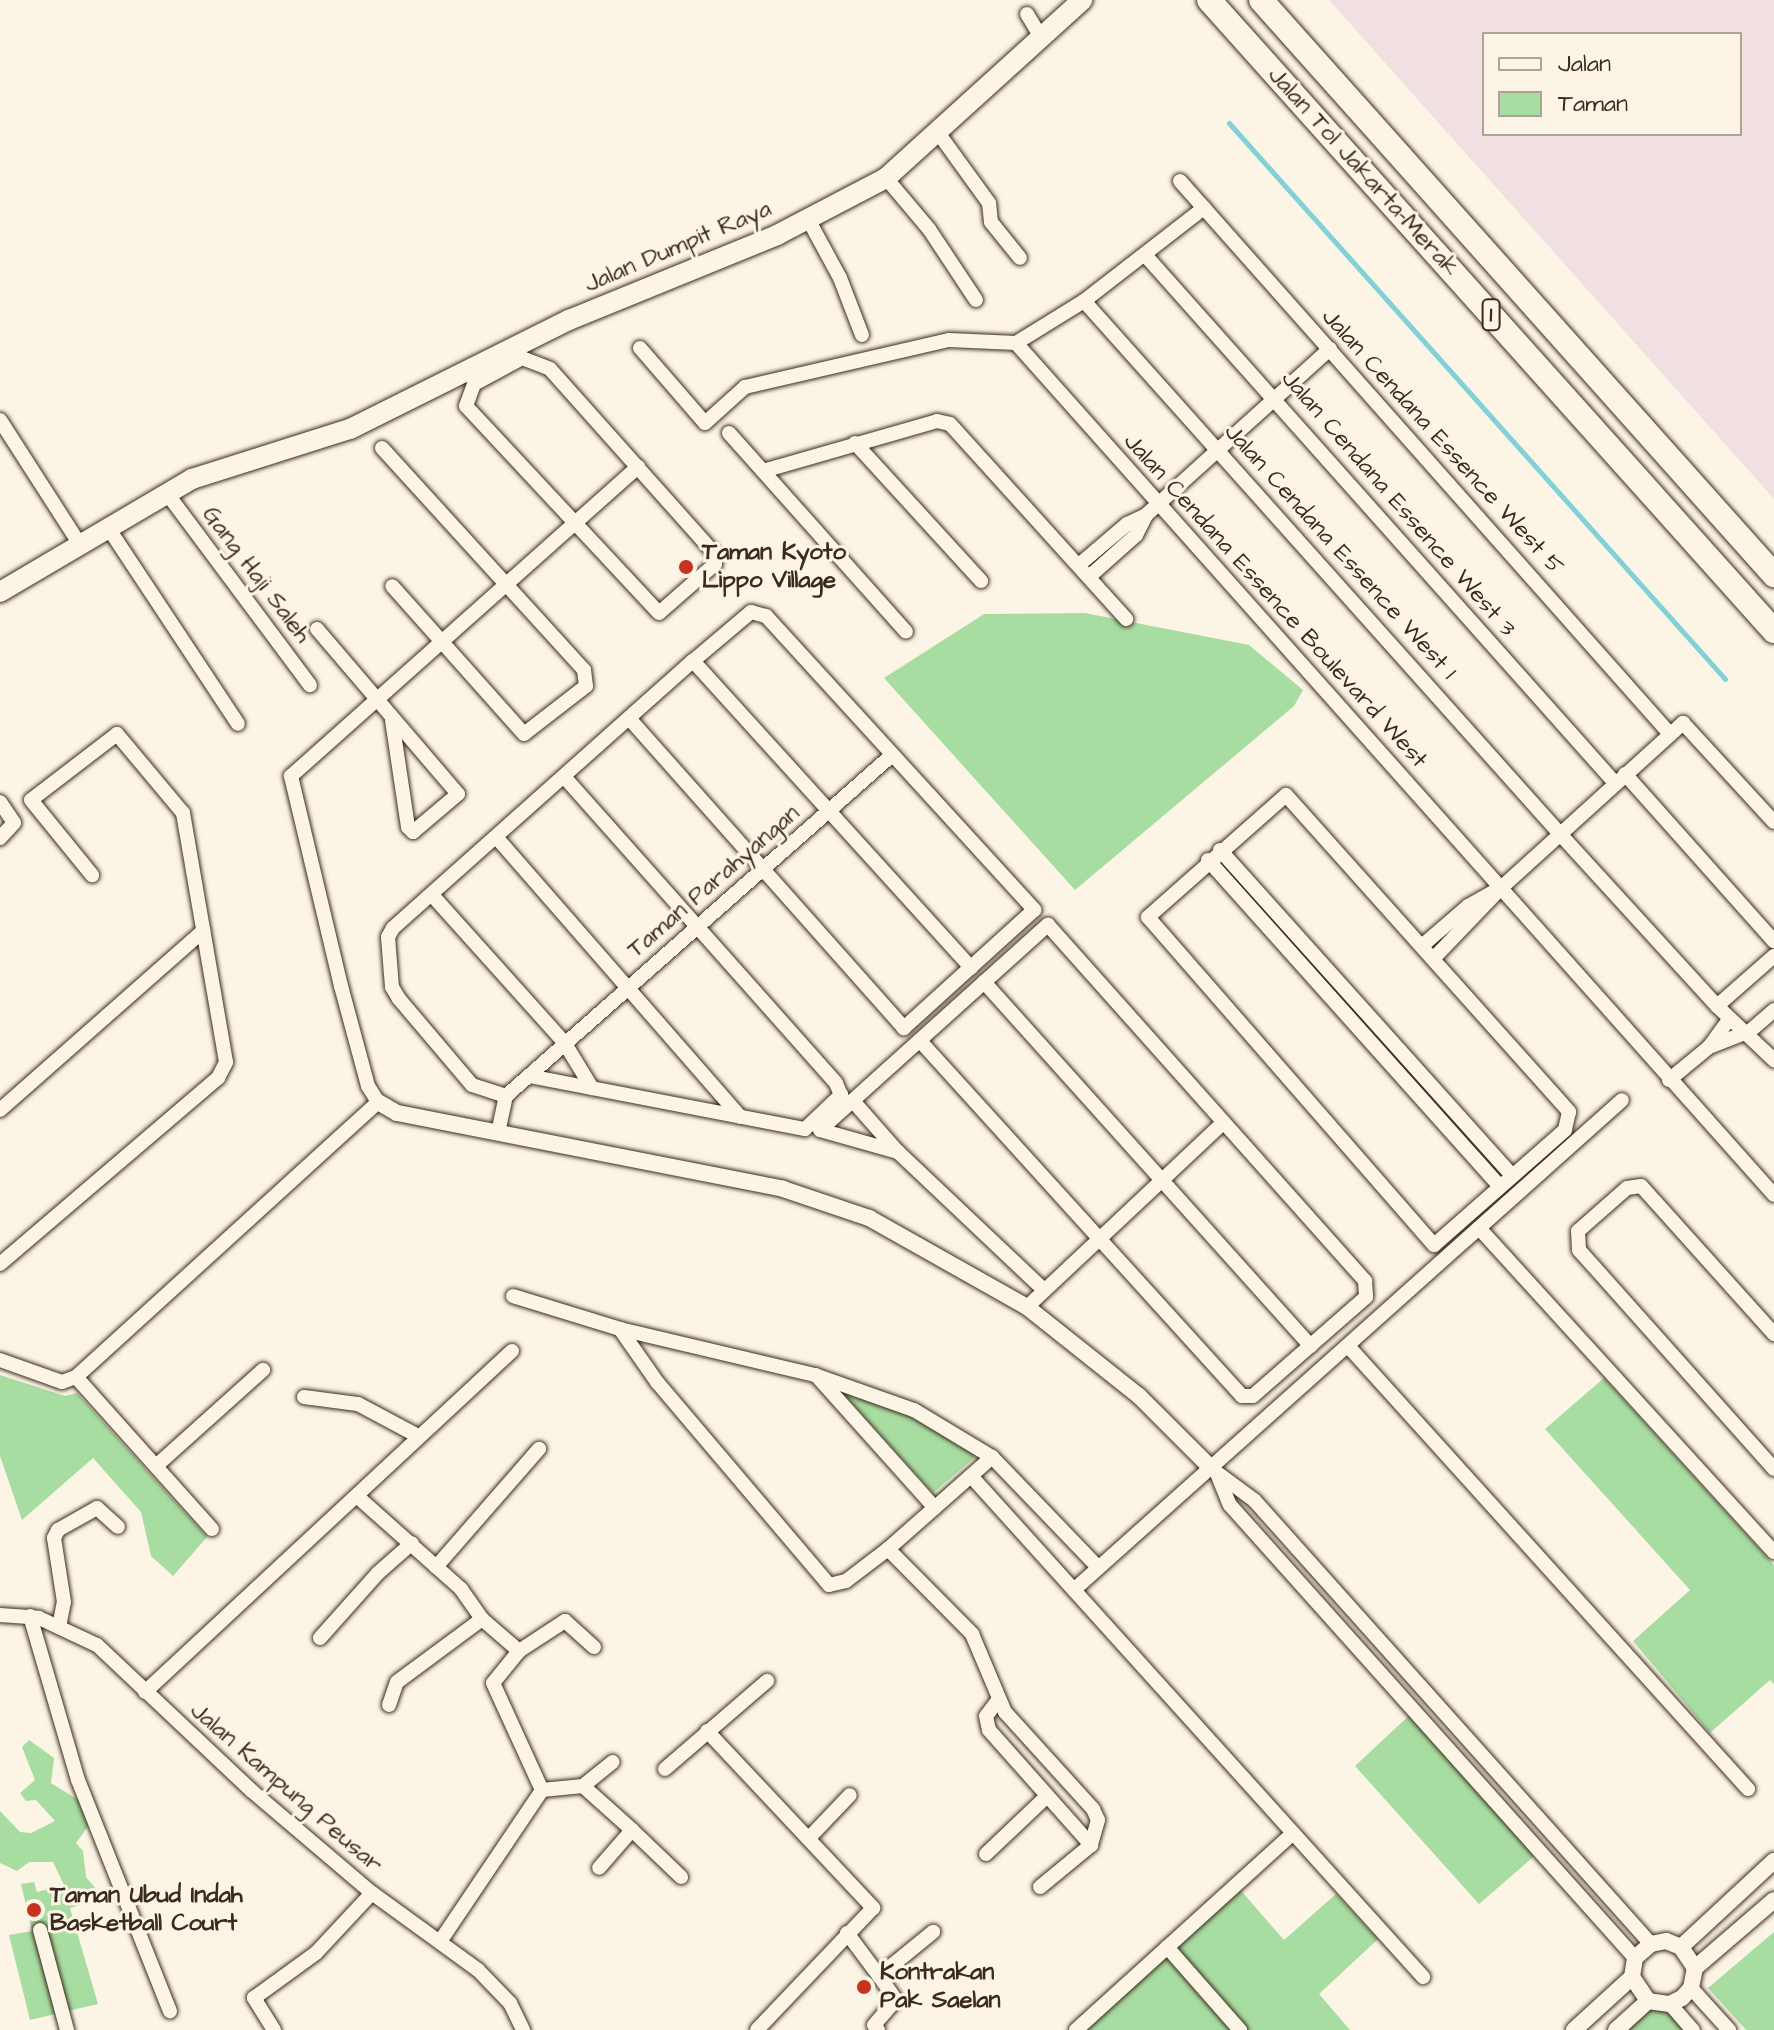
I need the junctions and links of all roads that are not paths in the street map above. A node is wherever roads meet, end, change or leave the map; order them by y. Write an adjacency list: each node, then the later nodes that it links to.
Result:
1 (1082, 0): 5 (main road, Jalan Dumpit Raya)
2 (1209, 0): 42 (highway, Jalan Tol Jakarta–Merak / 1)
3 (1261, 0): 34 (highway, Jalan Tol Jakarta–Merak / 1)
4 (1027, 14): 5 (street)
5 (1039, 34): 6 (main road, Jalan Dumpit Raya)
6 (939, 134): 7 (main road, Jalan Dumpit Raya); 12 (street)
7 (886, 178): 10 (main road, Jalan Dumpit Raya); 13 (street)
8 (1180, 181): 9 (street, Jalan Cendana Essence West 5)
9 (1204, 208): 11 (street); 18 (street, Jalan Cendana Essence West 5)
10 (808, 219): 15 (street); 27 (main road, Jalan Dumpit Raya)
11 (1146, 256): 14 (street); 19 (street, Jalan Cendana Essence West 3)
12 (1020, 258)
13 (976, 300)
14 (1084, 301): 16 (street); 24 (street, Jalan Cendana Essence West 1)
15 (862, 335)
16 (1016, 343): 17 (street); 28 (street, Jalan Cendana Essence Boulevard West)
17 (640, 348)
18 (1330, 349): 19 (street); 51 (street, Jalan Cendana Essence West 5)
19 (1276, 398): 24 (street); 54 (street, Jalan Cendana Essence West 3)
20 (0, 420): 32 (street)
21 (729, 433): 26 (street)
22 (855, 443): 26 (street); 33 (street); 36 (street)
23 (382, 448): 37 (street)
24 (1219, 449): 28 (street); 58 (street, Jalan Cendana Essence West 1)
25 (638, 467): 30 (street); 30 (street); 30 (street)
26 (763, 471): 43 (street)
27 (166, 492): 31 (main road, Jalan Dumpit Raya); 46 (street, Gang Haji Saleh)
28 (1158, 504): 29 (street); 64 (street, Jalan Cendana Essence Boulevard West)
29 (1146, 515): 33 (street); 35 (street)
30 (572, 525): 37 (street)
31 (107, 526): 32 (main road, Jalan Dumpit Raya); 50 (street)
32 (79, 543): 39 (main road, Jalan Dumpit Raya)
33 (1080, 564): 35 (street)
34 (1774, 575)
35 (1090, 576): 40 (street)
36 (981, 581)
37 (505, 582): 44 (street); 44 (street)
38 (392, 586): 44 (street)
39 (0, 592)
40 (1126, 619)
41 (317, 629): 47 (street)
42 (1774, 631)
43 (906, 632)
44 (442, 640): 47 (street)
45 (693, 661): 48 (street); 52 (street); 56 (street)
46 (310, 685)
47 (374, 699): 49 (street); 91 (street)
48 (629, 718): 53 (street); 62 (street)
49 (392, 720): 49 (street)
50 (238, 724)
51 (1670, 734): 54 (street); 57 (street)
52 (892, 755): 56 (street, Taman Parahyangan); 72 (street)
53 (564, 777): 60 (street); 66 (street)
54 (1620, 778): 58 (street); 68 (street, Jalan Cendana Essence West 3)
55 (0, 802): 59 (street)
56 (829, 812): 62 (street, Taman Parahyangan); 72 (street)
57 (1774, 822)
58 (1560, 834): 64 (street); 76 (street, Jalan Cendana Essence West 1)
59 (0, 838)
60 (497, 838): 65 (street); 74 (street)
61 (1214, 855): 69 (street); 75 (street); 78 (street); 98 (street)
62 (763, 869): 66 (street, Taman Parahyangan); 72 (street)
63 (92, 875): 67 (street)
64 (1501, 888): 69 (street); 71 (street); 86 (street, Jalan Cendana Essence Boulevard West)
65 (432, 895): 82 (street); 88 (street)
66 (694, 928): 74 (street, Taman Parahyangan); 93 (street)
67 (203, 931): 92 (street); 102 (street)
68 (1773, 937)
69 (1423, 945): 71 (street)
70 (1774, 956): 76 (street)
71 (1434, 958): 98 (street)
72 (971, 968)
73 (984, 982): 81 (street); 94 (street); 97 (street)
74 (628, 986): 82 (street, Taman Parahyangan); 93 (street)
75 (1357, 1003): 78 (street); 98 (street)
76 (1717, 1006): 79 (street, Jalan Cendana Essence West 1)
77 (1774, 1010): 80 (street)
78 (1345, 1014): 98 (street)
79 (1729, 1019): 80 (street, Jalan Cendana Essence West 1); 83 (street)
80 (1750, 1031): 83 (street); 84 (street)
81 (920, 1041): 90 (street); 101 (street)
82 (564, 1042): 85 (street, Taman Parahyangan); 87 (street)
83 (1709, 1047): 86 (street)
84 (1774, 1060)
85 (529, 1076): 87 (street); 88 (street, Taman Parahyangan)
86 (1669, 1080): 99 (street, Jalan Cendana Essence Boulevard West)
87 (592, 1088): 93 (street)
88 (506, 1096): 95 (street)
89 (1622, 1100): 100 (street)
90 (853, 1101): 96 (street); 96 (street)
91 (378, 1102): 95 (street); 116 (street)
92 (0, 1110)
93 (740, 1117)
94 (1222, 1124): 97 (street); 110 (street)
95 (498, 1133): 105 (street)
96 (898, 1152): 103 (street)
97 (1162, 1178): 101 (street); 110 (street)
98 (1506, 1182)
99 (1774, 1195)
100 (1479, 1228): 111 (street); 131 (street)
101 (1097, 1239): 103 (street); 110 (street)
102 (0, 1264)
103 (1044, 1290): 105 (street)
104 (513, 1296): 108 (street)
105 (1027, 1307): 123 (street)
106 (1758, 1315): 107 (street); 109 (street); 122 (street)
107 (1774, 1323)
108 (620, 1329): 115 (street); 130 (street)
109 (1774, 1334)
110 (1311, 1346)
111 (1348, 1346): 123 (street); 150 (street)
112 (512, 1351): 118 (street)
113 (0, 1360): 116 (street)
114 (263, 1370): 121 (street)
115 (815, 1375): 120 (street); 126 (street)
116 (76, 1377): 121 (street)
117 (304, 1397): 118 (street)
118 (418, 1436): 125 (street)
119 (539, 1449): 132 (street)
120 (992, 1457): 124 (street); 133 (street)
121 (156, 1466): 128 (street)
122 (1774, 1469)
123 (1215, 1472): 133 (street); 169 (street); 172 (street)
124 (971, 1476): 126 (street); 134 (street)
125 (359, 1498): 129 (street); 143 (street)
126 (935, 1508): 130 (street)
127 (118, 1527): 138 (street)
128 (212, 1529)
129 (412, 1543): 132 (street); 139 (street)
130 (888, 1549): 144 (street)
131 (1774, 1552)
132 (436, 1567): 137 (street)
133 (1098, 1567): 134 (street)
134 (1076, 1588): 155 (street)
135 (0, 1615): 136 (street, Jalan Kampung Peusar)
136 (30, 1616): 138 (street, Jalan Kampung Peusar); 180 (street)
137 (482, 1619): 141 (street); 145 (street)
138 (59, 1627): 143 (street, Jalan Kampung Peusar)
139 (320, 1638)
140 (594, 1647): 141 (street)
141 (519, 1651): 151 (street)
142 (767, 1681): 146 (street)
143 (145, 1692): 163 (street, Jalan Kampung Peusar)
144 (999, 1699): 153 (street); 157 (street)
145 (389, 1705)
146 (707, 1731): 148 (street); 156 (street)
147 (613, 1762): 149 (street)
148 (665, 1769)
149 (583, 1786): 151 (street); 154 (street)
150 (1748, 1789)
151 (542, 1790): 168 (street)
152 (850, 1795): 156 (street)
153 (1046, 1797): 157 (street); 158 (street)
154 (632, 1830): 160 (street); 161 (street)
155 (1293, 1833): 170 (street); 175 (street)
156 (809, 1838): 167 (street)
157 (1091, 1845): 162 (street)
158 (986, 1854)
159 (1774, 1861): 171 (street)
160 (599, 1868)
161 (681, 1877)
162 (1040, 1887)
163 (372, 1893): 168 (street, Jalan Kampung Peusar); 182 (street)
164 (1774, 1900): 173 (street)
165 (40, 1930): 181 (street)
166 (933, 1932): 174 (street)
167 (847, 1933): 174 (street); 184 (street)
168 (441, 1940): 183 (street, Jalan Kampung Peusar)
169 (1651, 1944): 171 (street); 172 (street)
170 (1167, 1947): 186 (street); 187 (street)
171 (1681, 1947): 173 (street)
172 (1635, 1958): 176 (street)
173 (1695, 1968): 177 (street)
174 (879, 1976): 185 (street)
175 (1423, 1977)
176 (1632, 1977): 178 (street); 188 (street)
177 (1691, 1988): 179 (street); 191 (street)
178 (1648, 2001): 179 (street); 189 (street)
179 (1670, 2004): 190 (street)
180 (170, 2011)
181 (67, 2030)
182 (274, 2030)
183 (523, 2030)
184 (757, 2030)
185 (878, 2030)
186 (1076, 2030)
187 (1240, 2030)
188 (1574, 2030)
189 (1616, 2030)
190 (1693, 2030)
191 (1729, 2030)

